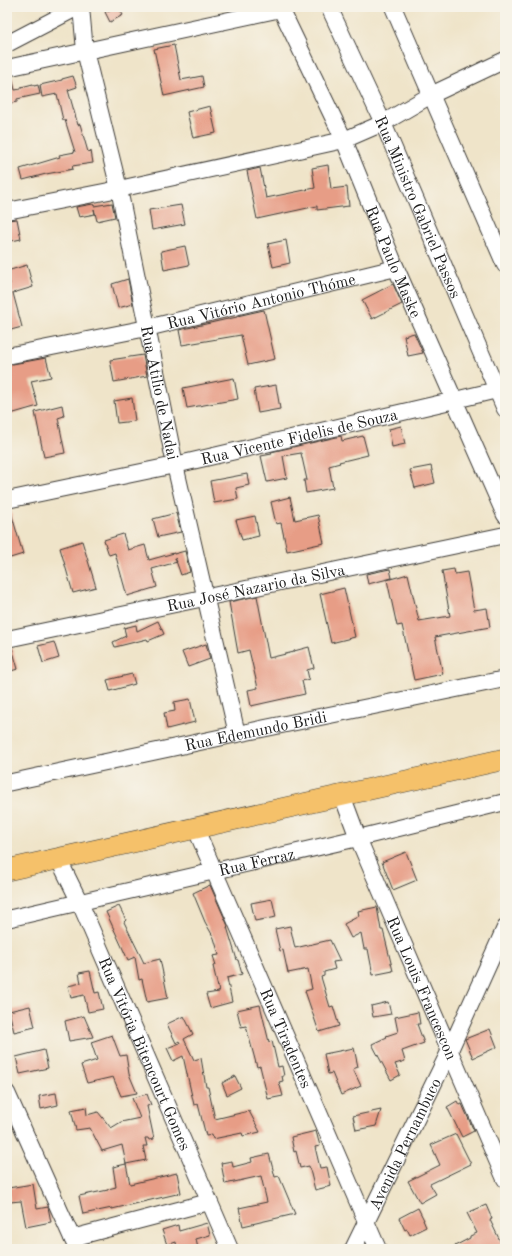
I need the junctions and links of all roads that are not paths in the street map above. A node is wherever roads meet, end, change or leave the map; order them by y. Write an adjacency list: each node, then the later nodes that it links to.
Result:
1 (79, 7): 4 (street); 5 (street, Rua Atilio de Nadai)
2 (329, 7): 9 (street, Rua Ministro Gabriel Passos)
3 (393, 7): 8 (street)
4 (7, 44)
5 (85, 50): 7 (street); 10 (street, Rua Paulo Maske); 11 (street, Rua Atilio de Nadai)
6 (505, 60): 8 (street)
7 (7, 68)
8 (431, 95): 9 (street); 13 (street)
9 (383, 123): 10 (street); 17 (street, Rua Ministro Gabriel Passos)
10 (344, 140): 11 (street); 14 (street, Rua Paulo Maske)
11 (119, 189): 12 (street); 15 (street, Rua Atilio de Nadai)
12 (7, 211)
13 (505, 265)
14 (396, 268): 15 (street, Rua Vitório Antonio Thóme); 18 (street, Rua Paulo Maske)
15 (147, 328): 16 (street, Rua Vitório Antonio Thóme); 20 (street, Rua Atilio de Nadai)
16 (7, 356)
17 (501, 388): 18 (street, Rua Vicente Fidelis de Souza); 19 (street, Rua Ministro Gabriel Passos)
18 (455, 400): 20 (street, Rua Vicente Fidelis de Souza); 22 (street, Rua Paulo Maske)
19 (505, 409)
20 (174, 464): 21 (street, Rua Vicente Fidelis de Souza); 24 (street, Rua Atilio de Nadai)
21 (7, 500)
22 (505, 515)
23 (505, 535): 24 (street, Rua José Nazario da Silva)
24 (206, 597): 25 (street, Rua José Nazario da Silva); 27 (street, Rua Atilio de Nadai)
25 (7, 639)
26 (505, 679): 27 (street, Rua Edemundo Bridi)
27 (237, 734): 29 (street, Rua Edemundo Bridi)
28 (505, 759): 30 (main road)
29 (7, 783)
30 (342, 795): 32 (main road); 33 (street, Rua Louis Francescon)
31 (505, 802): 33 (street, Rua Ferraz)
32 (195, 827): 34 (main road); 36 (street, Rua Tiradentes)
33 (358, 838): 36 (street, Rua Ferraz); 40 (street, Rua Louis Francescon)
34 (58, 858): 35 (main road); 37 (street, Rua Vitória Bitencourt Gomes)
35 (7, 870)
36 (214, 871): 37 (street, Rua Ferraz); 44 (street, Rua Tiradentes)
37 (80, 903): 38 (street, Rua Ferraz); 43 (street, Rua Vitória Bitencourt Gomes)
38 (7, 920)
39 (505, 928): 40 (street, Avenida Pernambuco)
40 (450, 1050): 42 (street, Rua Louis Francescon); 44 (street, Avenida Pernambuco)
41 (7, 1093): 45 (street)
42 (505, 1178)
43 (209, 1202): 45 (street); 46 (street, Rua Vitória Bitencourt Gomes)
44 (366, 1222): 47 (street, Avenida Pernambuco); 48 (street, Rua Tiradentes)
45 (74, 1243)
46 (230, 1249)
47 (353, 1249)
48 (378, 1249)

